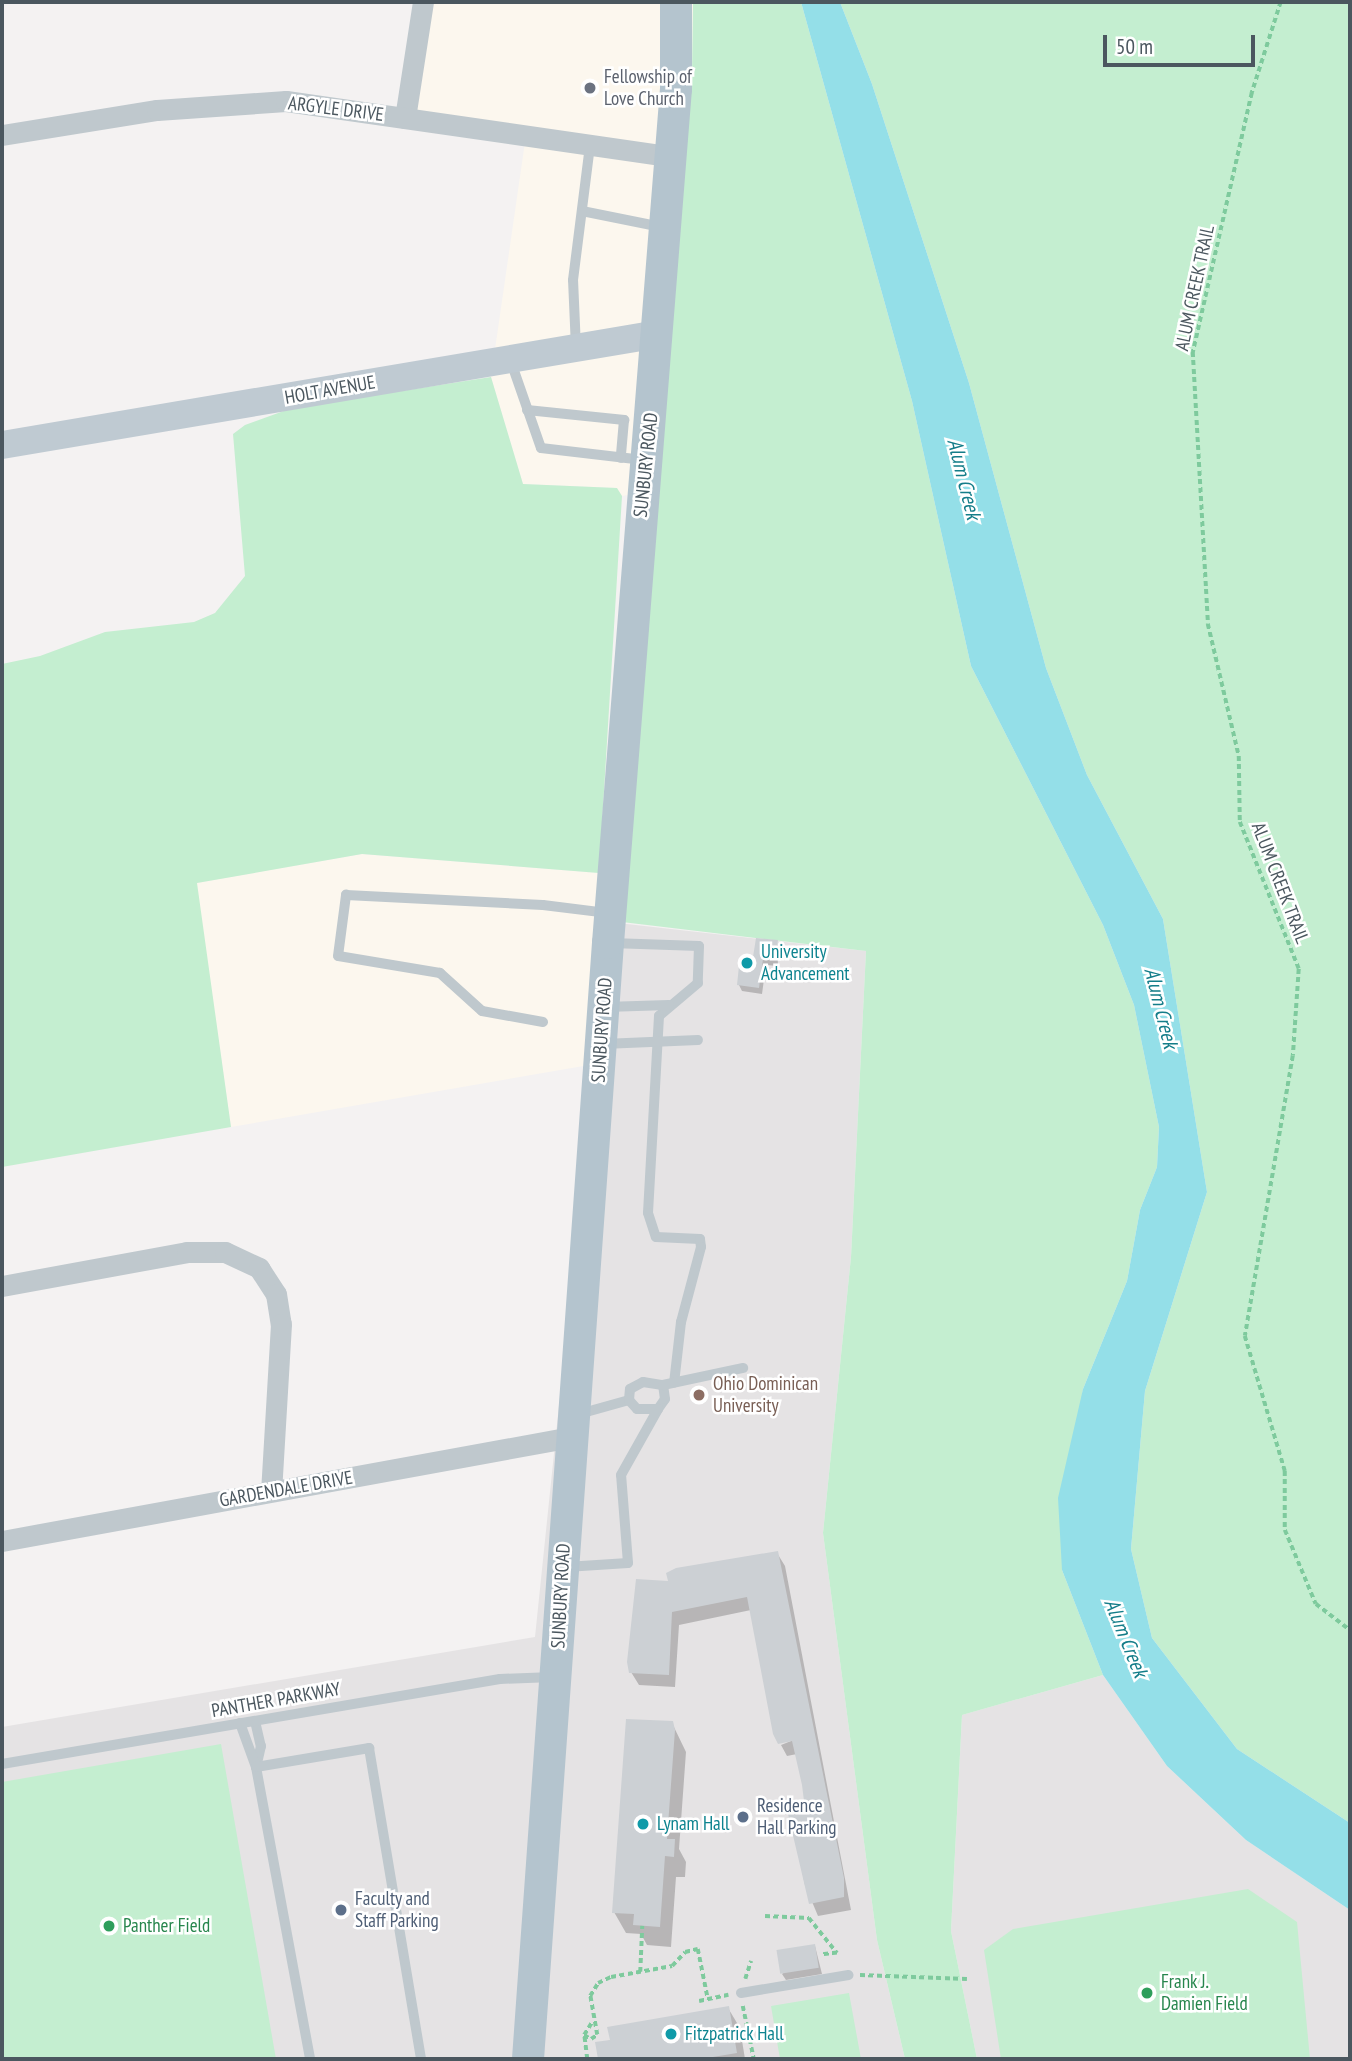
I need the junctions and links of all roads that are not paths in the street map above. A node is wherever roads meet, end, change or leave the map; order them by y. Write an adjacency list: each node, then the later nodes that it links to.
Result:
1 (423, 2): 3 (street)
2 (676, 2): 6 (main road, SUNBURY ROAD)
3 (405, 118): 4 (street, ARGYLE DRIVE); 5 (street, ARGYLE DRIVE)
4 (2, 135)
5 (590, 145): 6 (street, ARGYLE DRIVE); 7 (lane)
6 (670, 156): 8 (main road, SUNBURY ROAD)
7 (582, 211): 8 (lane); 10 (lane)
8 (665, 228): 9 (main road, SUNBURY ROAD)
9 (658, 334): 10 (street, HOLT AVENUE); 14 (main road, SUNBURY ROAD)
10 (576, 348): 11 (street, HOLT AVENUE)
11 (510, 359): 12 (lane); 13 (street, HOLT AVENUE)
12 (527, 410): 14 (lane); 14 (lane)
13 (2, 445)
14 (633, 459): 15 (main road, SUNBURY ROAD)
15 (609, 928): 16 (lane); 17 (main road, SUNBURY ROAD); 18 (lane)
16 (669, 1005): 17 (lane); 20 (lane)
17 (603, 1007): 21 (main road, SUNBURY ROAD)
18 (543, 1021)
19 (698, 1040): 20 (lane)
20 (657, 1042): 21 (lane); 24 (lane)
21 (601, 1044): 27 (main road, SUNBURY ROAD)
22 (2, 1286): 28 (street)
23 (743, 1368): 24 (lane)
24 (668, 1384): 25 (lane); 26 (lane)
25 (629, 1400): 26 (lane); 27 (lane)
26 (658, 1409): 30 (lane)
27 (572, 1426): 28 (street, GARDENDALE DRIVE); 30 (main road, SUNBURY ROAD)
28 (271, 1491): 29 (street, GARDENDALE DRIVE)
29 (2, 1541)
30 (562, 1568): 31 (main road, SUNBURY ROAD)
31 (556, 1677): 32 (lane, PANTHER PARKWAY); 40 (main road, SUNBURY ROAD)
32 (255, 1721): 33 (lane, PANTHER PARKWAY); 35 (lane)
33 (240, 1723): 34 (lane, PANTHER PARKWAY); 35 (lane)
34 (2, 1764)
35 (256, 1766): 38 (lane); 39 (lane)
36 (848, 1975): 37 (lane)
37 (741, 1993)
38 (310, 2059)
39 (421, 2059)
40 (528, 2059)

